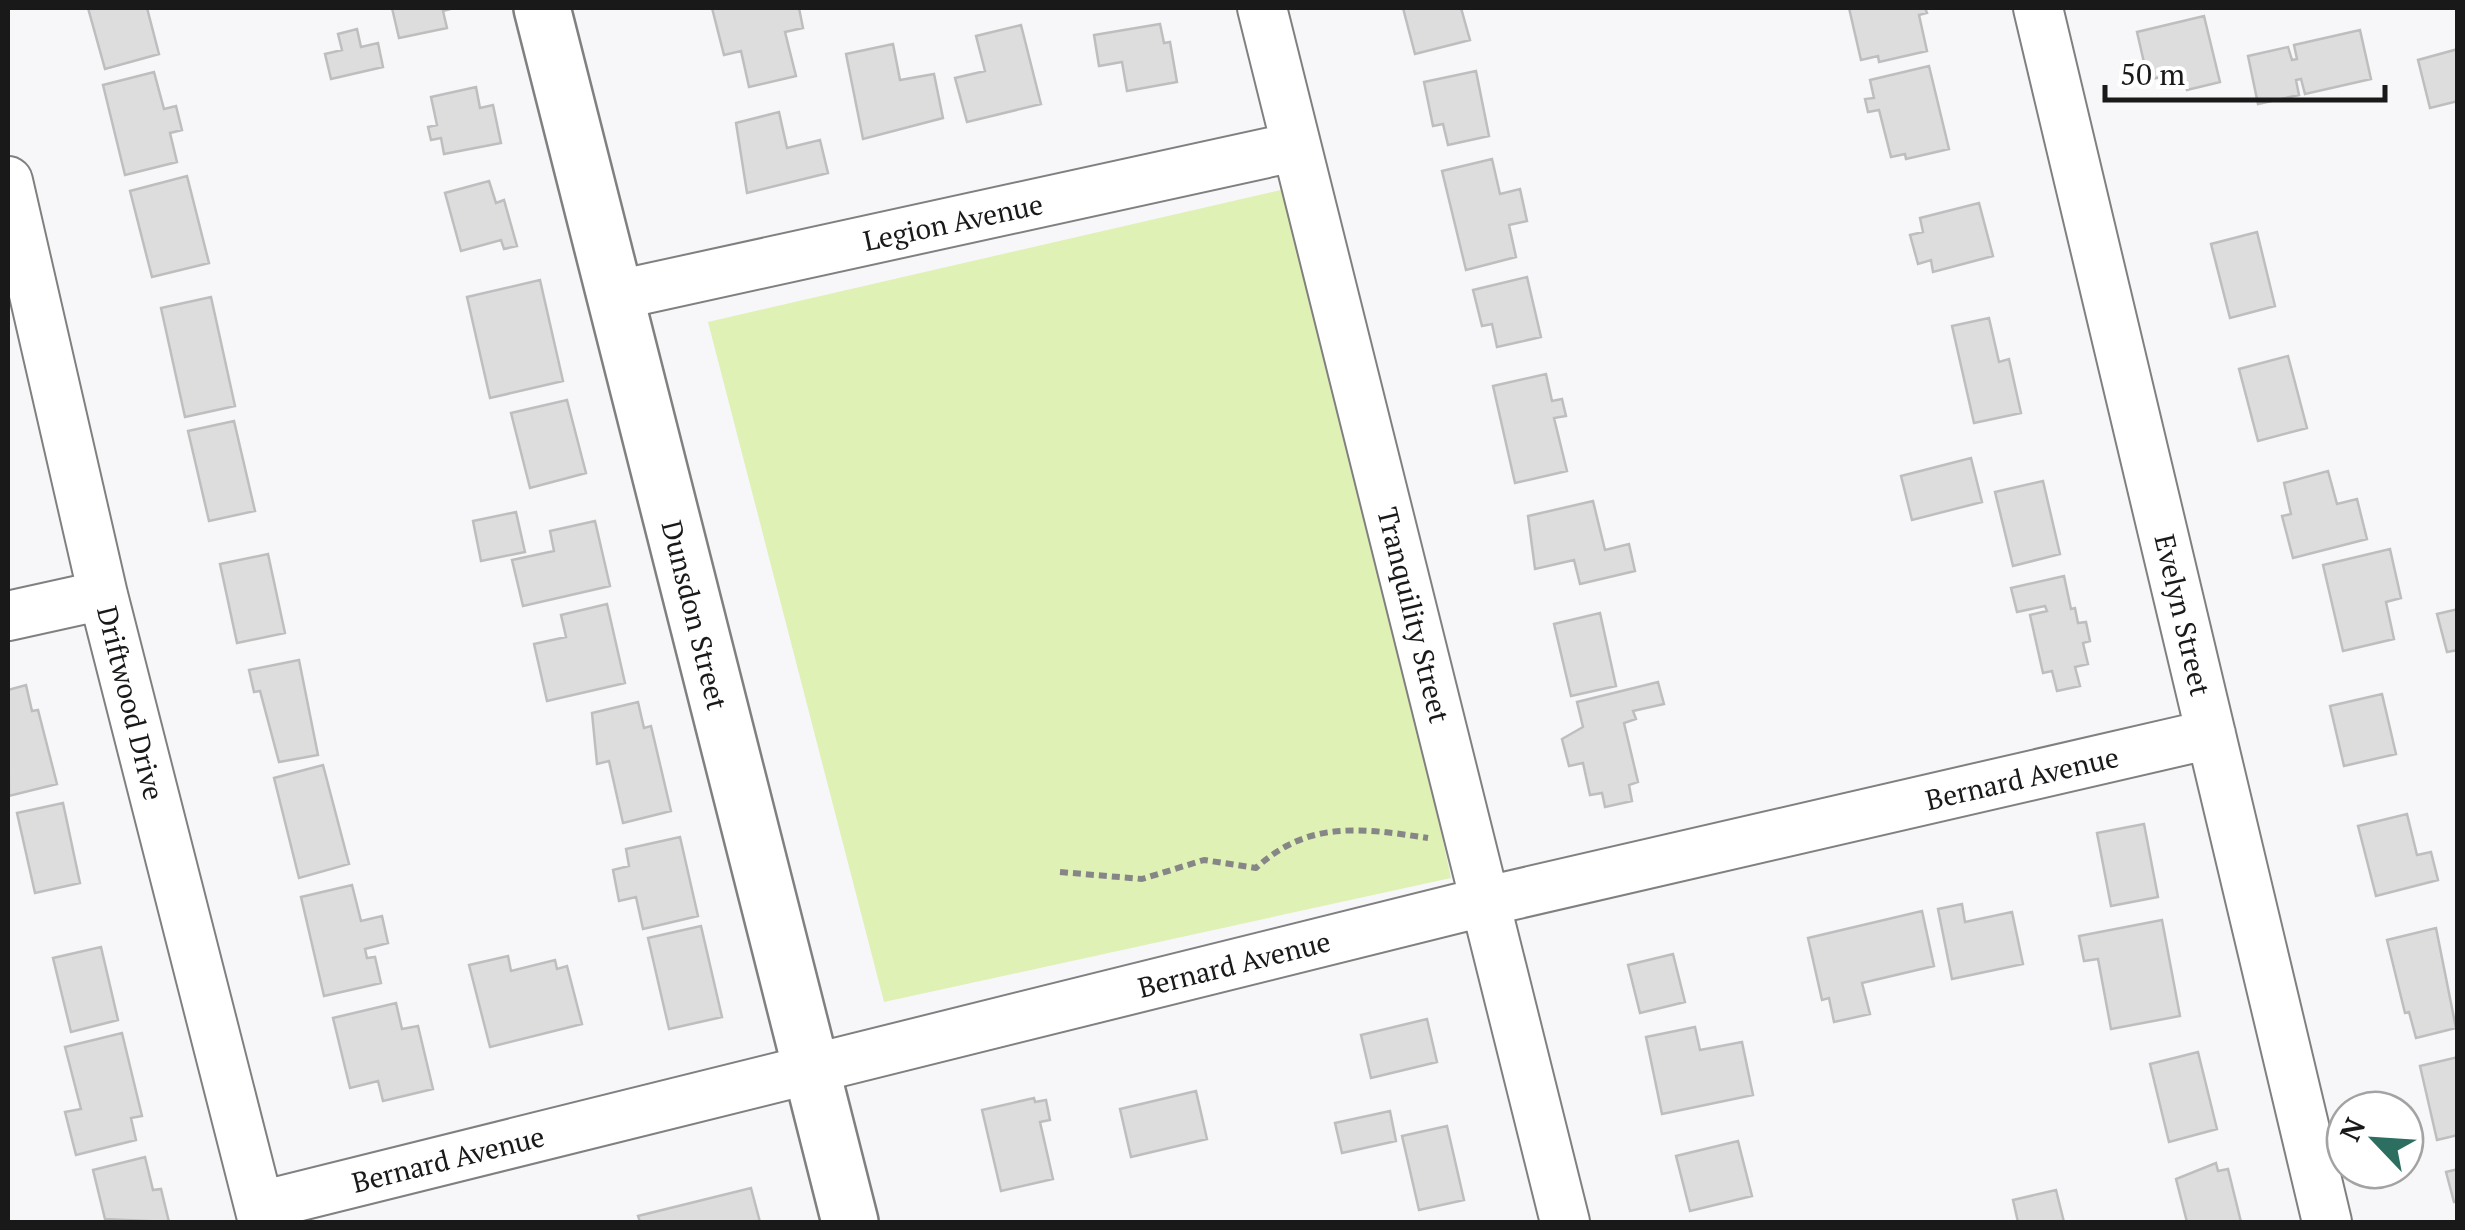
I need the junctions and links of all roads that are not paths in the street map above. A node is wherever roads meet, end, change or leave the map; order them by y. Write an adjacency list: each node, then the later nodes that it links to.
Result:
1 (542, 8): 6 (main road, Dunsdon Street)
2 (1262, 8): 4 (street, Tranquility Street)
3 (2038, 8): 9 (street, Evelyn Street)
4 (1294, 148): 6 (street, Legion Avenue); 10 (street, Tranquility Street)
5 (8, 182): 7 (street, Driftwood Drive)
6 (613, 296): 11 (main road, Dunsdon Street)
7 (103, 595): 8 (street); 12 (street, Driftwood Drive)
8 (8, 616)
9 (2211, 734): 10 (street, Bernard Avenue); 15 (street, Evelyn Street)
10 (1487, 901): 11 (street, Bernard Avenue); 14 (street, Tranquility Street)
11 (811, 1070): 12 (street, Bernard Avenue); 13 (main road, Dunsdon Street)
12 (262, 1214)
13 (850, 1222)
14 (1565, 1222)
15 (2327, 1222)

